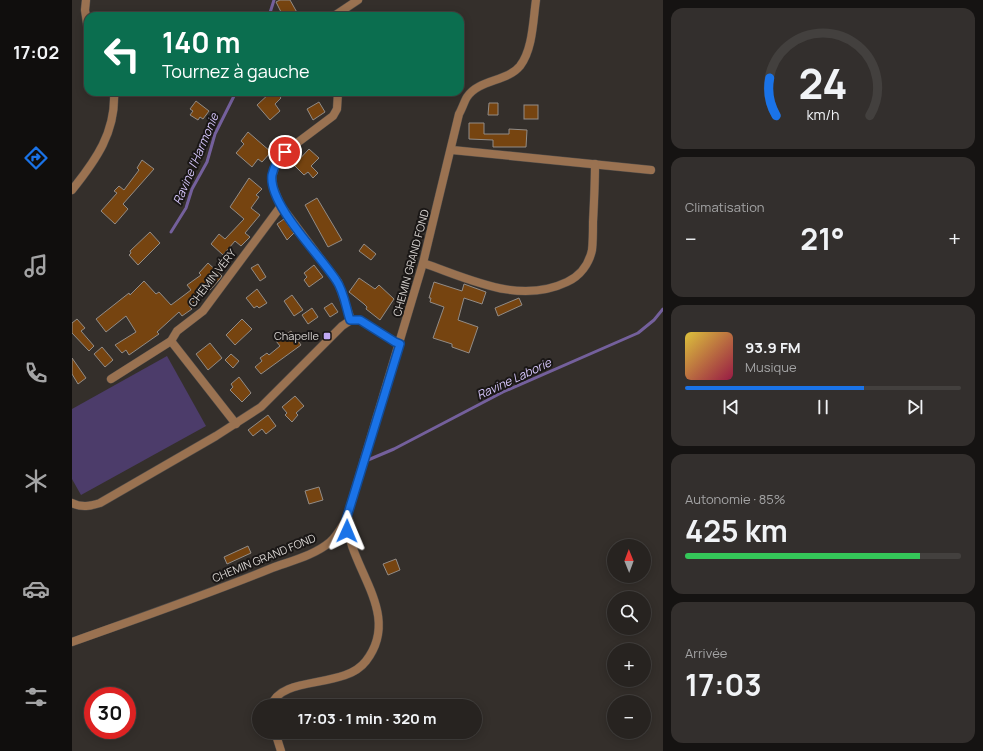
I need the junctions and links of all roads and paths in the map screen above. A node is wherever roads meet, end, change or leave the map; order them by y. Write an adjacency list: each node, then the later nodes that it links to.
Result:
1 (86, 0): 4 (street)
2 (358, 0): 5 (street)
3 (536, 0): 8 (street, CHEMIN GRAND FOND)
4 (85, 12)
5 (340, 12)
6 (114, 96): 11 (street)
7 (338, 96): 12 (street)
8 (452, 150): 9 (street); 13 (street, CHEMIN GRAND FOND)
9 (595, 164): 10 (street); 13 (street)
10 (651, 170)
11 (72, 190)
12 (281, 206): 14 (street); 15 (street, CHEMIN VÉRY)
13 (423, 263): 16 (street, CHEMIN GRAND FOND)
14 (350, 320): 16 (street); 18 (street)
15 (171, 341): 17 (street, CHEMIN VÉRY); 18 (street)
16 (400, 344): 20 (street, CHEMIN GRAND FOND)
17 (111, 379)
18 (236, 424): 19 (street)
19 (72, 504)
20 (346, 520): 21 (street, CHEMIN GRAND FOND); 22 (street)
21 (72, 642)
22 (275, 699)
23 (277, 739): 24 (street)
24 (281, 751)

